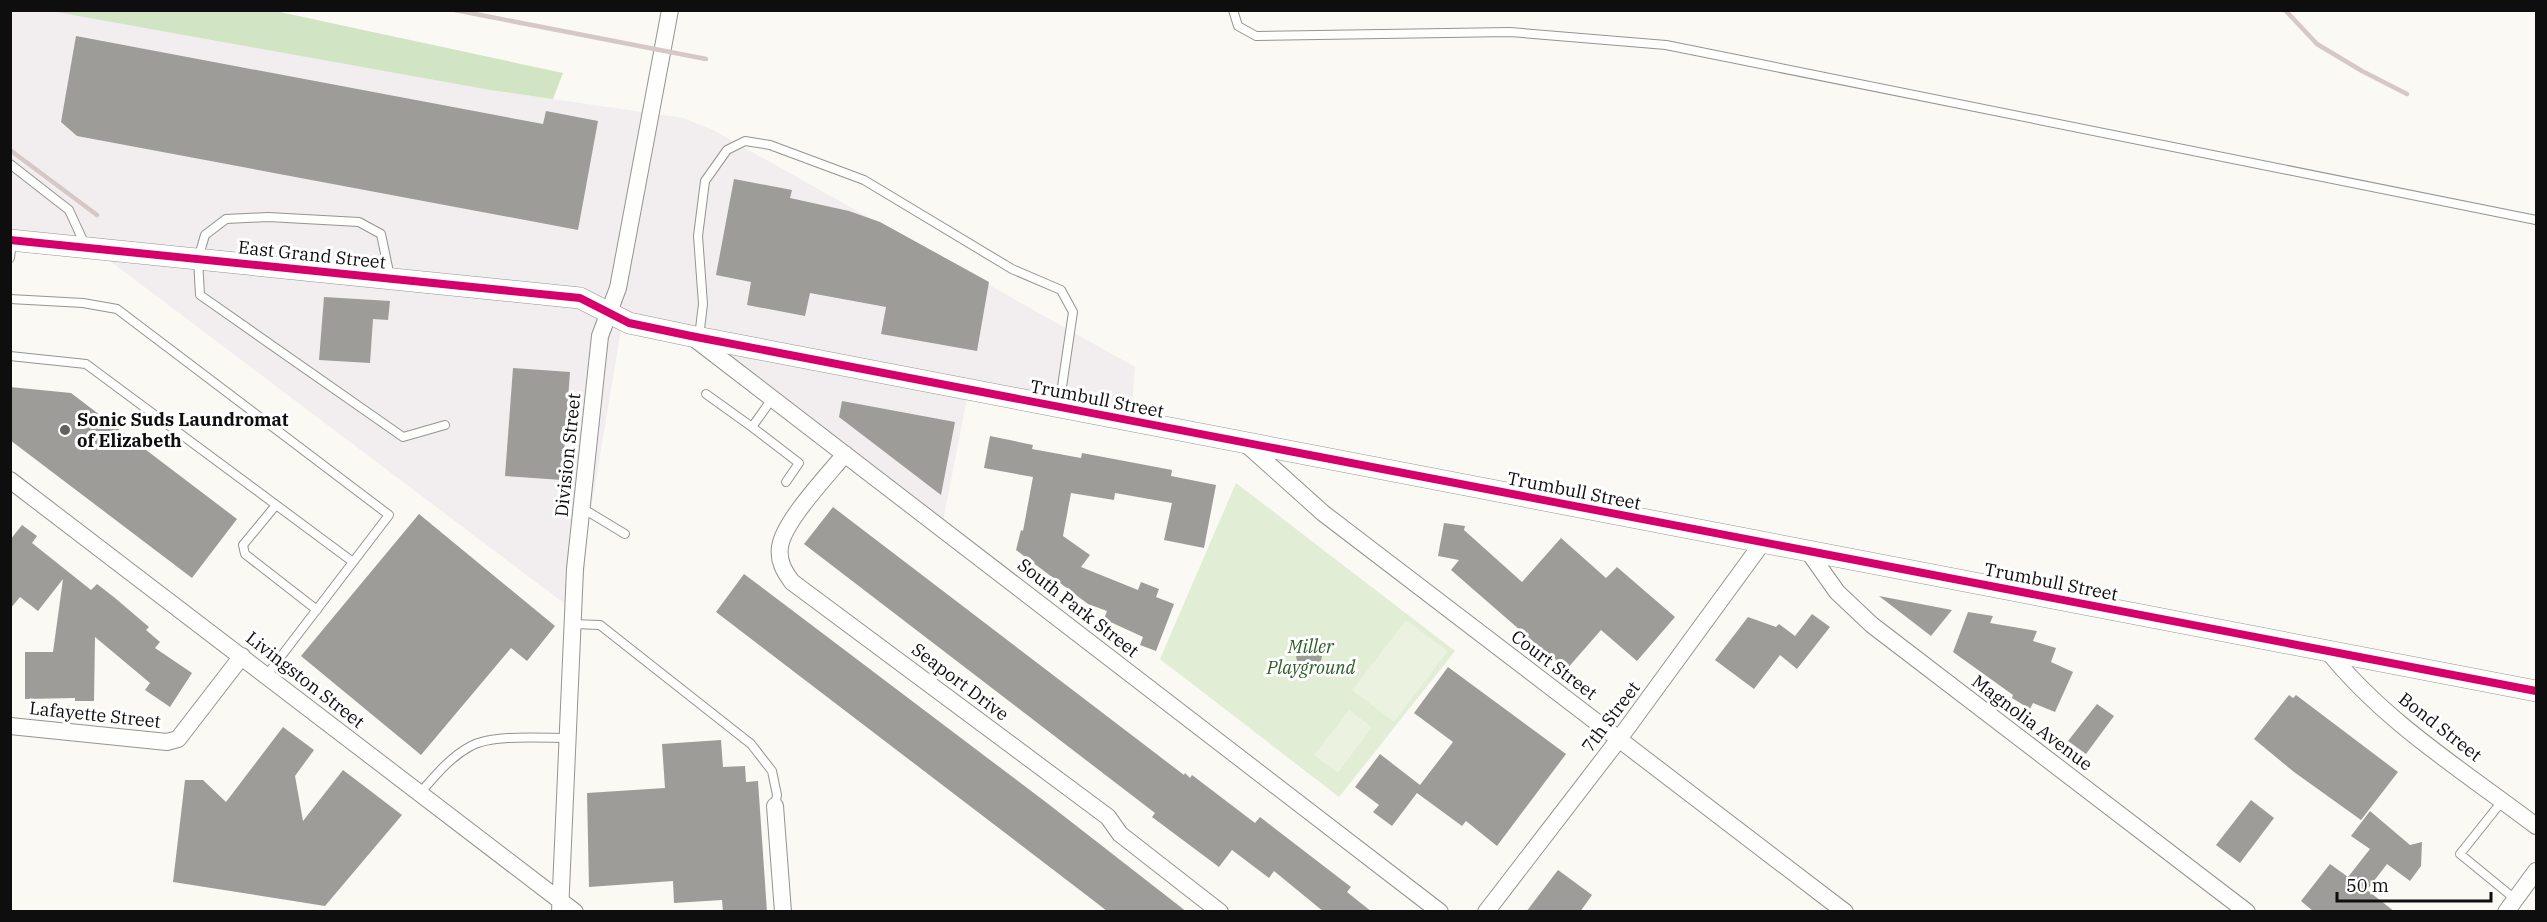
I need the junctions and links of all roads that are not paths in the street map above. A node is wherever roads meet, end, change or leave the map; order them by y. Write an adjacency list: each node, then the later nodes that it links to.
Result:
1 (670, 10): 10 (street, Division Street)
2 (1233, 10): 4 (lane)
3 (10, 164): 6 (lane)
4 (2536, 219)
5 (11, 246): 6 (street, East Grand Street)
6 (86, 249): 7 (street, East Grand Street)
7 (198, 259): 8 (street, East Grand Street); 8 (lane); 16 (lane)
8 (390, 278): 10 (street, East Grand Street)
9 (10, 299): 27 (lane)
10 (608, 312): 11 (street, Trumbull Street); 23 (street, Division Street)
11 (695, 337): 14 (street, South Park Street); 15 (street, Trumbull Street); 15 (lane)
12 (10, 356): 22 (lane)
13 (706, 394): 17 (lane)
14 (772, 399): 17 (lane); 19 (street, South Park Street)
15 (1059, 407): 18 (street, Trumbull Street)
16 (445, 425)
17 (752, 427): 21 (lane)
18 (1245, 443): 25 (street, Trumbull Street); 36 (street, Court Street)
19 (844, 454): 46 (street, Seaport Drive); 47 (street, South Park Street)
20 (10, 480): 31 (street, Livingston Street)
21 (786, 482)
22 (276, 505): 27 (lane); 28 (lane)
23 (582, 508): 24 (lane); 29 (street, Division Street)
24 (625, 534)
25 (1763, 542): 26 (street, Trumbull Street); 36 (street, 7th Street)
26 (1808, 551): 30 (street, Trumbull Street); 50 (street, Magnolia Avenue)
27 (353, 562): 28 (lane)
28 (317, 610): 32 (lane)
29 (573, 624): 35 (street, Division Street); 39 (lane)
30 (2327, 650): 33 (street, Trumbull Street); 38 (street, Bond Street)
31 (242, 656): 32 (street, Livingston Street); 34 (street, Lafayette Street)
32 (266, 676): 37 (street, Livingston Street)
33 (2536, 691)
34 (10, 726)
35 (568, 738): 37 (lane); 43 (street, Division Street)
36 (1619, 739): 48 (street, 7th Street); 49 (street, Court Street)
37 (420, 793): 43 (street, Livingston Street)
38 (2503, 800): 40 (street, Bond Street); 42 (lane)
39 (775, 806): 45 (street)
40 (2536, 826)
41 (2536, 871): 42 (street)
42 (2511, 905)
43 (560, 906): 44 (street, Livingston Street)
44 (575, 912)
45 (783, 912)
46 (1220, 912)
47 (1440, 912)
48 (1486, 912)
49 (1845, 912)
50 (2247, 912)

